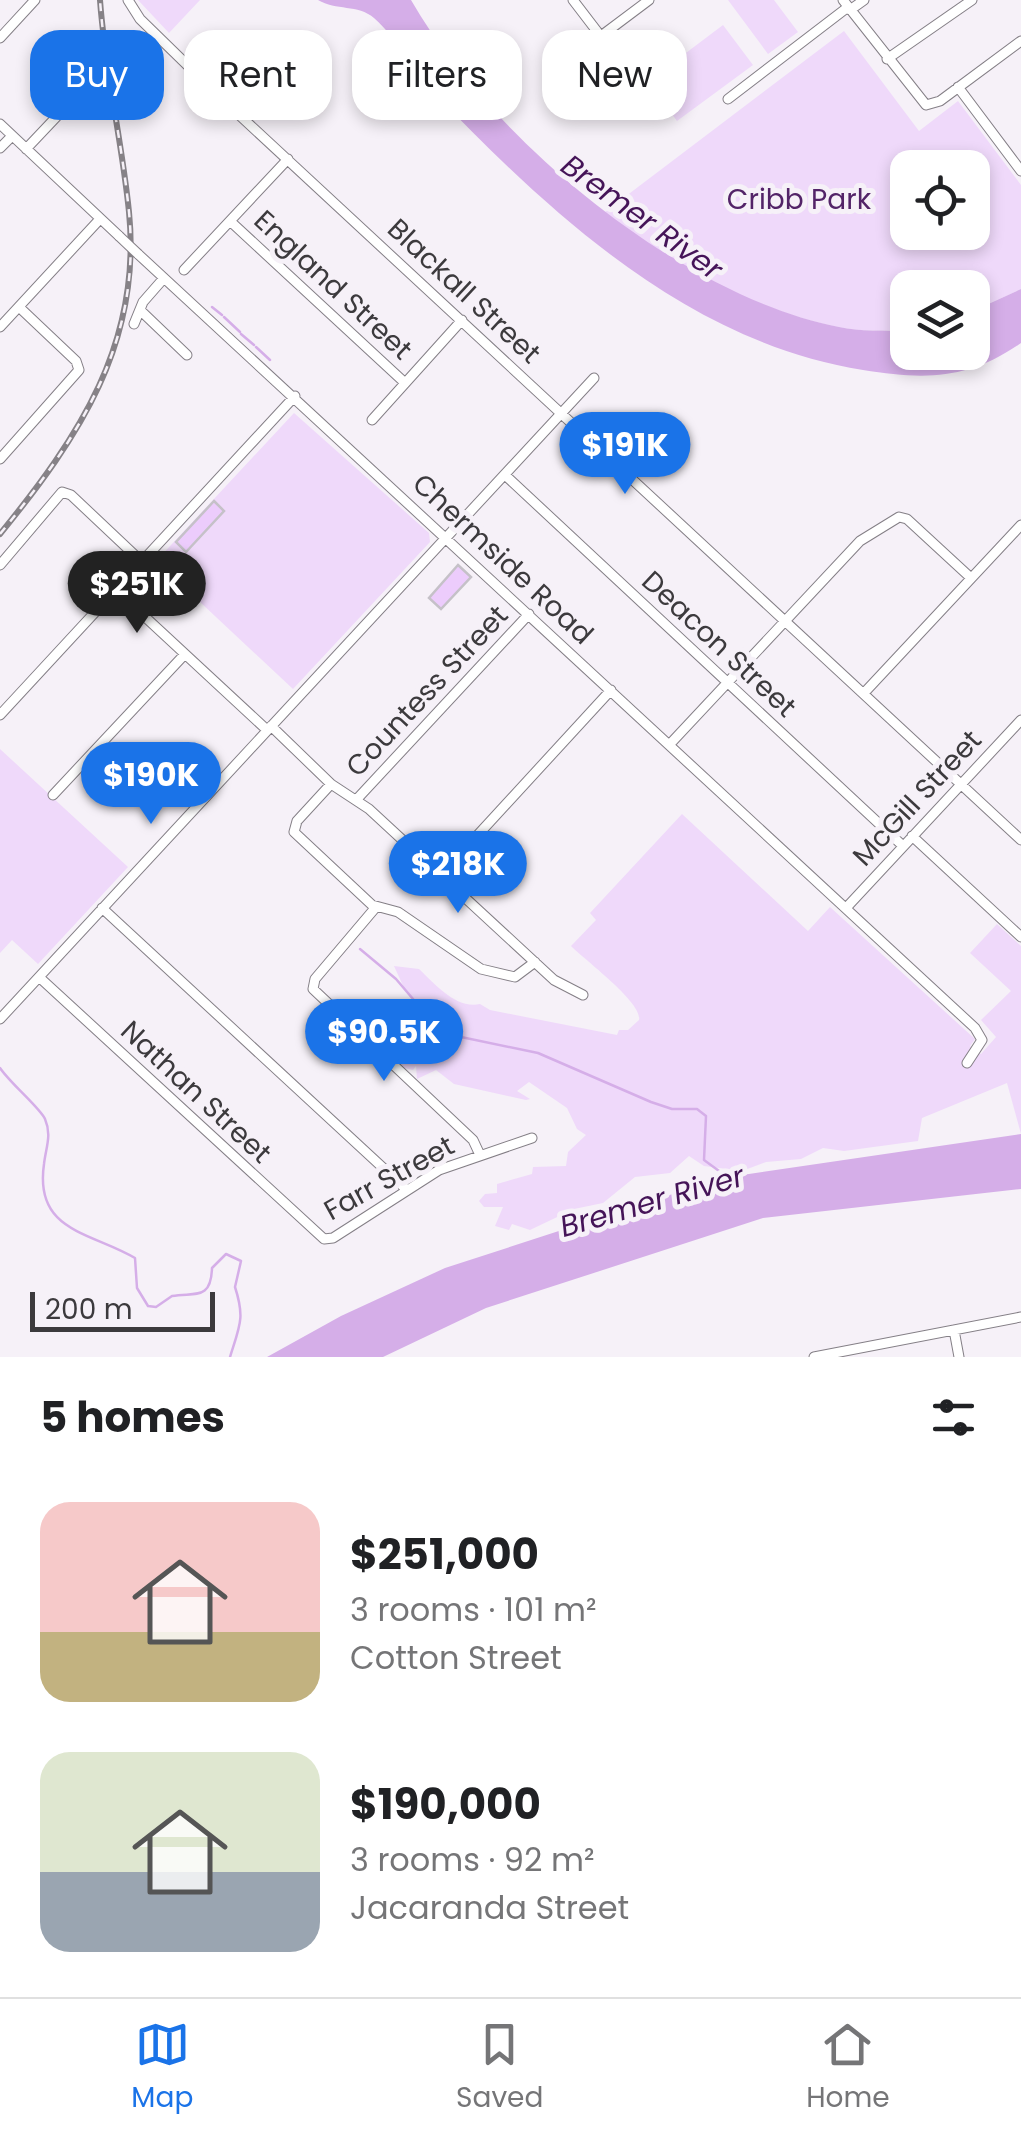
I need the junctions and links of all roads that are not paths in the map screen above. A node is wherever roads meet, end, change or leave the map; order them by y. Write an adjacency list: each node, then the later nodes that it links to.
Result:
1 (35, 0): 10 (street)
2 (128, 0): 20 (street, Blackall Street)
3 (573, 0): 8 (street)
4 (649, 0): 9 (street)
5 (864, 0): 7 (street)
6 (972, 0): 12 (street)
7 (847, 5): 12 (street); 14 (street)
8 (596, 30)
9 (609, 30)
10 (0, 38)
11 (1021, 41): 13 (street)
12 (888, 59): 13 (street)
13 (958, 88): 21 (street)
14 (728, 99)
15 (54, 120): 19 (street)
16 (0, 124): 17 (street, Chermside Road)
17 (12, 136): 18 (street); 19 (street, Chermside Road)
18 (0, 148)
19 (26, 150): 22 (street, Chermside Road)
20 (288, 159): 23 (street); 28 (street, Blackall Street)
21 (1021, 172)
22 (100, 219): 25 (street, Chermside Road, bridge); 26 (street)
23 (230, 221): 24 (street); 33 (street, England Street)
24 (184, 270)
25 (164, 278): 27 (street); 34 (street, Chermside Road)
26 (19, 306): 30 (street); 37 (street)
27 (140, 310): 29 (street); 31 (street)
28 (462, 320): 33 (street); 35 (street, Blackall Street)
29 (134, 324)
30 (0, 327)
31 (186, 355)
32 (594, 378): 35 (street)
33 (404, 382): 36 (street)
34 (295, 396): 40 (street, Chermside Road); 41 (street)
35 (562, 412): 38 (street); 46 (street, Blackall Street)
36 (372, 420)
37 (0, 459)
38 (504, 475): 40 (street); 48 (street, Deacon Street)
39 (1021, 525): 43 (street)
40 (447, 537): 45 (street, Chermside Road); 53 (street)
41 (142, 562): 42 (street); 44 (street)
42 (0, 565)
43 (971, 578): 46 (street); 50 (street)
44 (116, 590): 47 (street); 51 (street)
45 (529, 614): 49 (street, Chermside Road); 58 (street, Countess Street)
46 (786, 620): 48 (street); 50 (street, Blackall Street)
47 (184, 654): 53 (street); 57 (street)
48 (728, 682): 54 (street); 61 (street, Deacon Street)
49 (612, 690): 54 (street, Chermside Road); 62 (street)
50 (864, 694): 55 (street, Blackall Street)
51 (0, 715)
52 (1021, 720): 55 (street, McGill Street)
53 (269, 728): 56 (street); 64 (street)
54 (670, 744): 65 (street, Chermside Road)
55 (961, 783): 59 (street, McGill Street); 60 (street, Blackall Street)
56 (332, 784): 58 (street); 63 (street)
57 (53, 796)
58 (357, 799): 62 (street)
59 (912, 836): 61 (street, McGill Street); 66 (street)
60 (1021, 840)
61 (903, 846): 65 (street, McGill Street)
62 (441, 874): 67 (street)
63 (376, 907): 67 (street); 73 (street)
64 (102, 908): 68 (street); 74 (street)
65 (846, 908): 71 (street, Chermside Road)
66 (1021, 937)
67 (535, 962): 69 (street)
68 (39, 977): 70 (street); 75 (street, Nathan Street)
69 (583, 995)
70 (0, 1019)
71 (968, 1063)
72 (532, 1138): 73 (street, Farr Street)
73 (480, 1154): 74 (street, Farr Street)
74 (407, 1190): 75 (street, Farr Street)
75 (324, 1239)
76 (1021, 1317): 77 (street)
77 (954, 1330): 78 (street); 79 (street)
78 (814, 1357)
79 (959, 1357)

